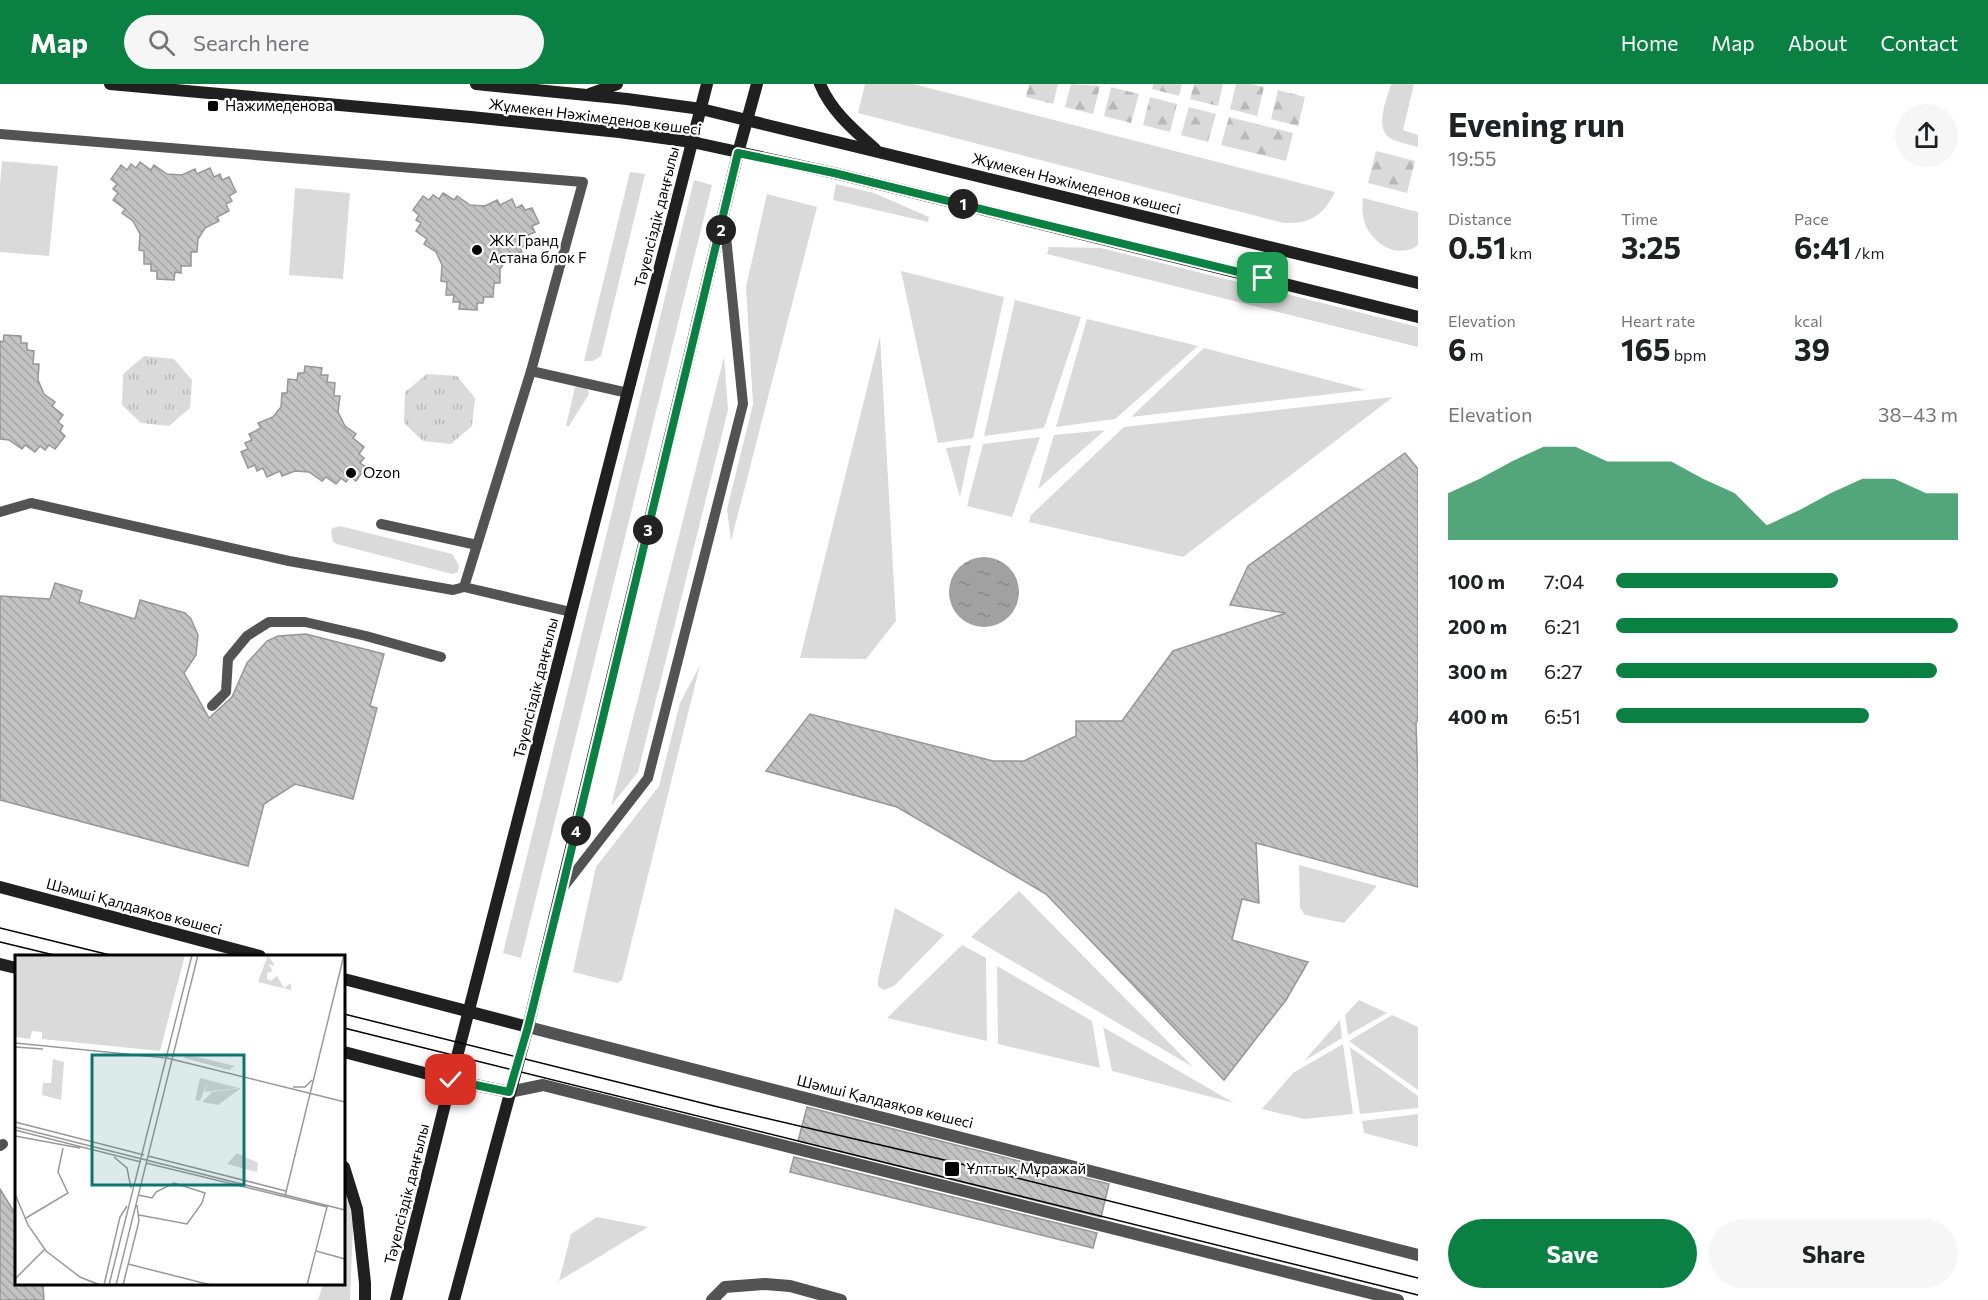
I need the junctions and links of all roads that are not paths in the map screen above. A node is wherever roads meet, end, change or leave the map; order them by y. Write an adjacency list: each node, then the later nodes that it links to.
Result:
1 (110, 84): 7 (main road, Жұмекен Нәжімеденов көшесі)
2 (476, 84): 8 (main road, Жұмекен Нәжімеденов көшесі)
3 (617, 84): 8 (main road)
4 (707, 84): 9 (main road, Тәуелсіздік даңғылы)
5 (757, 84): 10 (main road)
6 (820, 84): 13 (main road)
7 (151, 86): 12 (main road, Жұмекен Нәжімеденов көшесі)
8 (586, 95): 9 (main road, Жұмекен Нәжімеденов көшесі)
9 (700, 109): 10 (main road, Жұмекен Нәжімеденов көшесі); 12 (main road, Тәуелсіздік даңғылы)
10 (748, 120): 13 (main road, Жұмекен Нәжімеденов көшесі); 14 (main road)
11 (0, 134): 18 (lane)
12 (692, 142): 14 (main road, Жұмекен Нәжімеденов көшесі); 19 (main road, Тәуелсіздік даңғылы)
13 (875, 150): 16 (main road, Жұмекен Нәжімеденов көшесі)
14 (738, 153): 15 (main road); 17 (main road, Жұмекен Нәжімеденов көшесі)
15 (724, 216): 28 (main road); 28 (lane)
16 (1418, 283)
17 (1418, 317)
18 (531, 371): 19 (lane); 22 (lane)
19 (628, 393): 24 (main road, Тәуелсіздік даңғылы)
20 (0, 512): 23 (lane)
21 (381, 524): 22 (lane)
22 (477, 545): 23 (lane)
23 (464, 587): 24 (lane)
24 (571, 612): 33 (main road, Тәуелсіздік даңғылы)
25 (441, 657): 26 (lane)
26 (212, 706)
27 (0, 887): 29 (main road, Шәмші Қалдаяқов көшесі)
28 (562, 889): 34 (main road)
29 (253, 955)
30 (0, 964): 31 (main road)
31 (15, 968)
32 (345, 979): 33 (main road, Шәмші Қалдаяқов көшесі)
33 (469, 1012): 34 (main road, Шәмші Қалдаяқов көшесі); 36 (main road, Тәуелсіздік даңғылы)
34 (528, 1027): 37 (main road); 39 (street, Шәмші Қалдаяқов көшесі)
35 (345, 1052): 36 (main road)
36 (451, 1080): 37 (main road); 41 (main road, Тәуелсіздік даңғылы)
37 (509, 1092): 42 (main road); 45 (street)
38 (345, 1170): 40 (main road)
39 (1418, 1255)
40 (365, 1300)
41 (396, 1300)
42 (454, 1300)
43 (712, 1300): 44 (street)
44 (841, 1300)
45 (1398, 1300)

